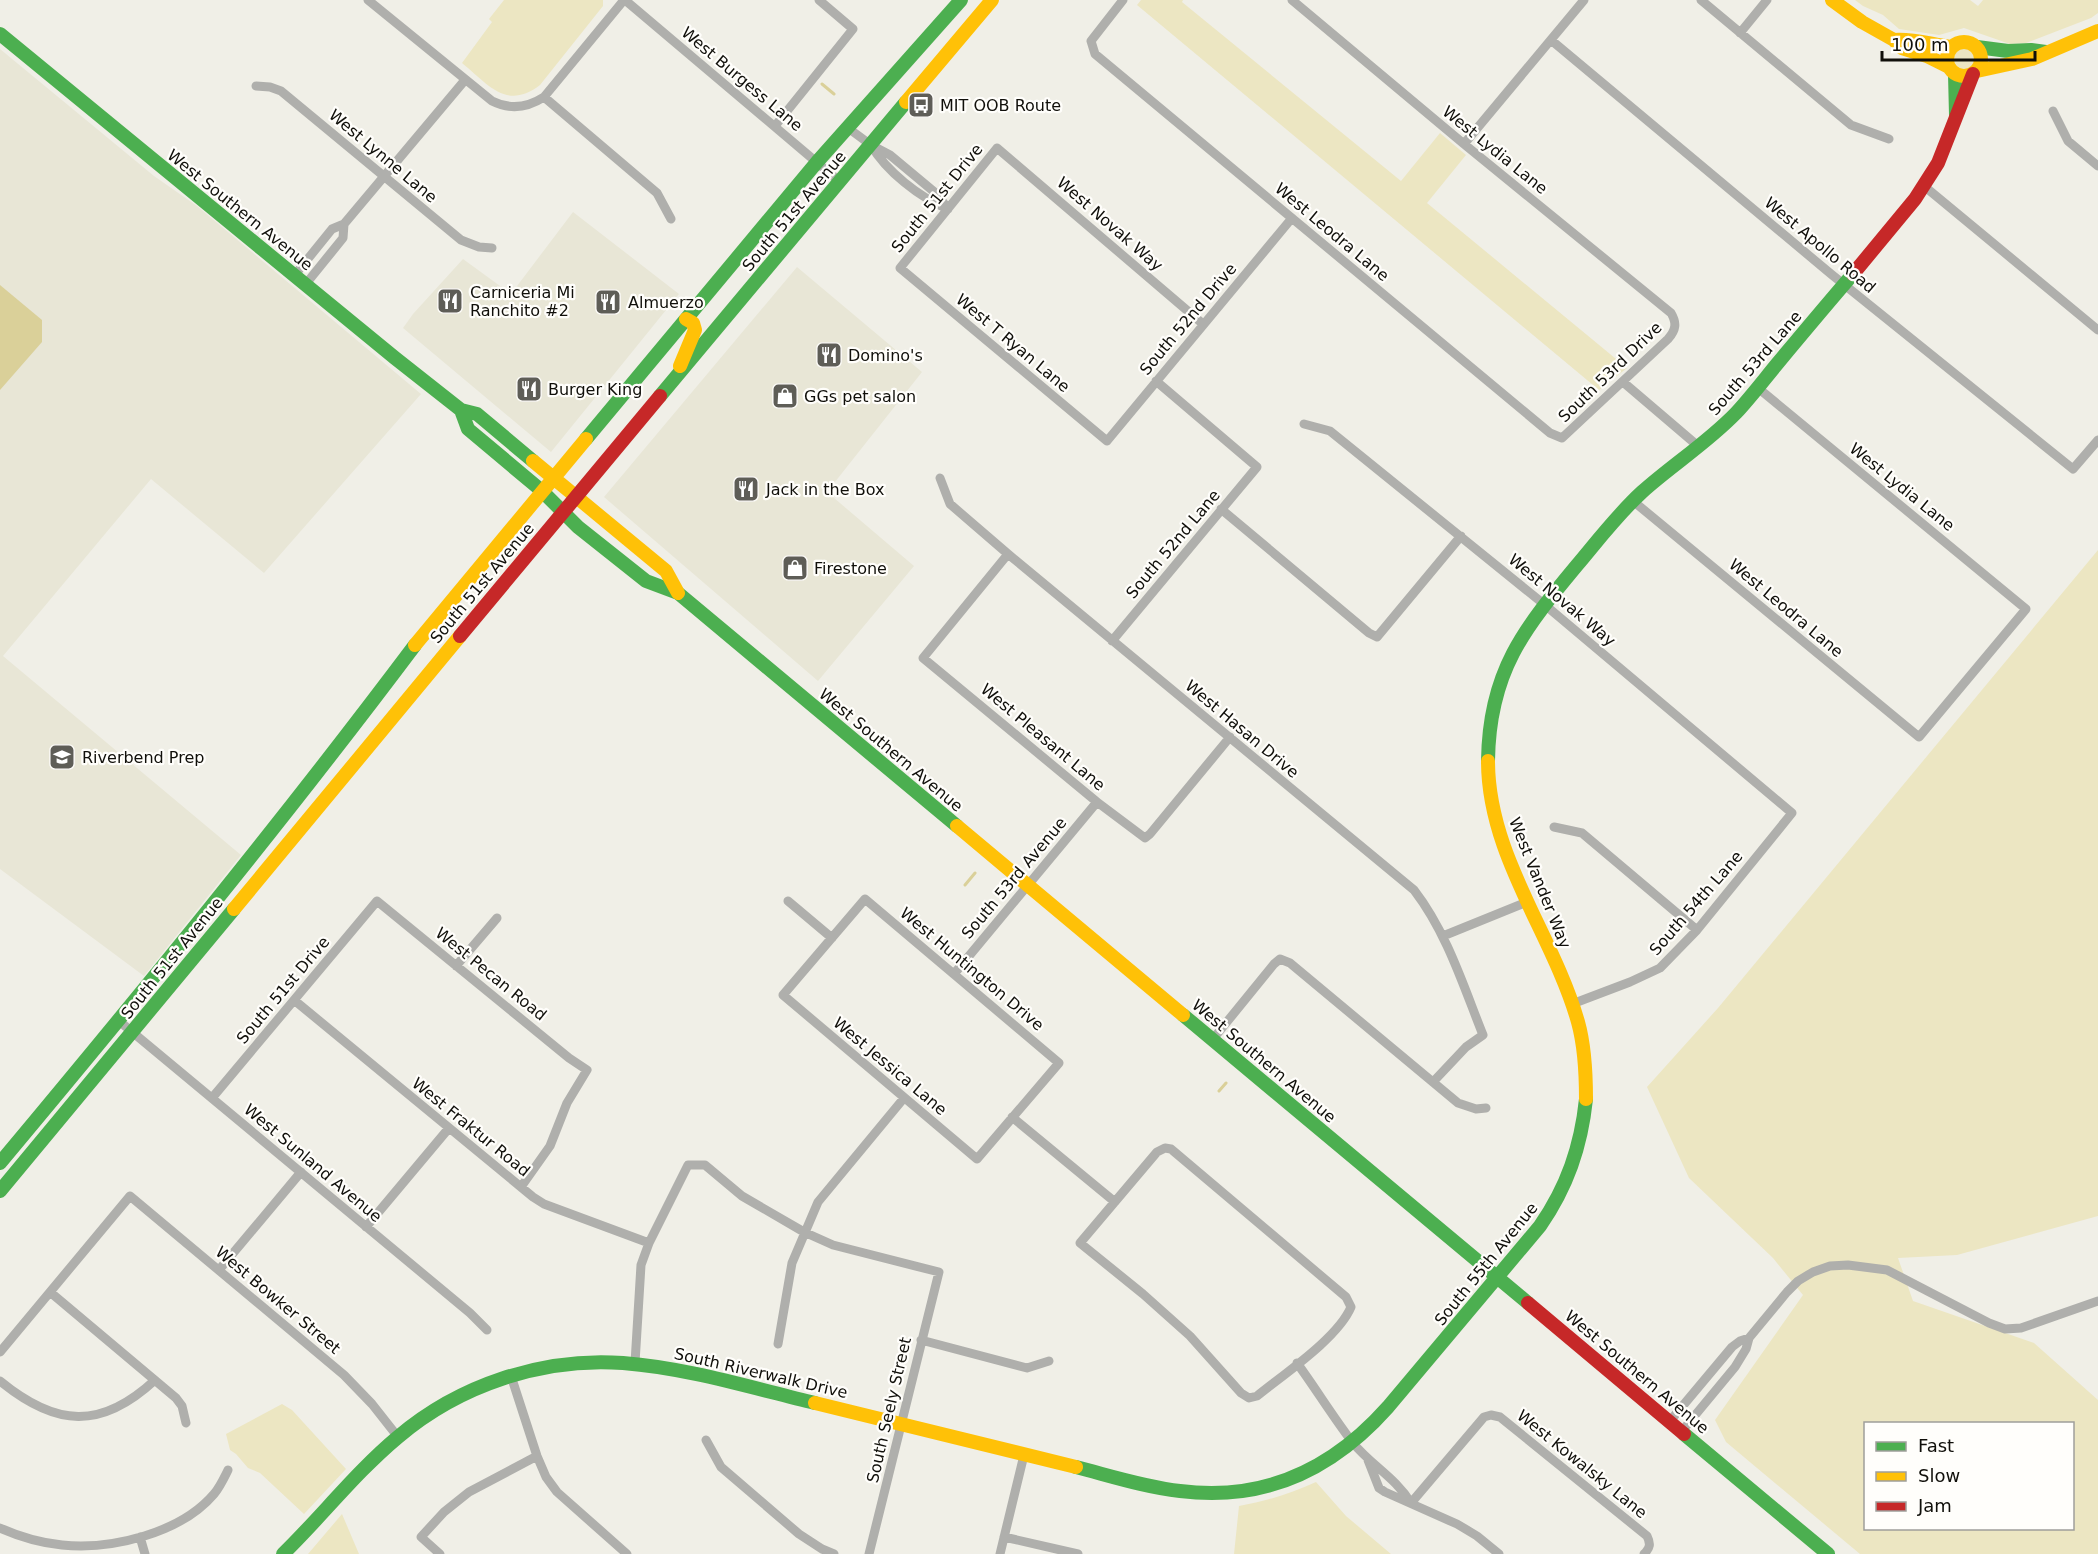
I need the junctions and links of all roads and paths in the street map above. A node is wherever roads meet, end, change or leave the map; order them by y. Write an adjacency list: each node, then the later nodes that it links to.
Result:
1 (368, 0): 22 (street)
2 (624, 0): 24 (street); 27 (street, West Burgess Lane)
3 (819, 0): 27 (street)
4 (961, 0): 28 (main road, South 51st Avenue)
5 (992, 0): 31 (main road, South 51st Avenue)
6 (1123, 0): 39 (street, West Leodra Lane)
7 (1292, 0): 30 (street, West Lydia Lane)
8 (1584, 0): 15 (street)
9 (1701, 0): 13 (street)
10 (1767, 0): 13 (street)
11 (1832, 0): 16 (main road)
12 (2098, 31): 19 (main road)
13 (1740, 33): 29 (street)
14 (0, 34): 44 (main road, West Southern Avenue)
15 (1551, 40): 30 (street); 45 (street, West Apollo Road)
16 (1894, 40): 17 (main road); 20 (main road)
17 (1951, 47): 18 (main road); 20 (main road, South 53rd Lane)
18 (1977, 47): 19 (main road); 21 (main road, South 53rd Lane)
19 (2046, 52): 21 (main road)
20 (1952, 70): 21 (main road); 26 (main road, South 53rd Lane)
21 (1975, 72): 26 (main road, South 53rd Lane)
22 (465, 80): 24 (street); 35 (street)
23 (256, 86): 35 (street, West Lynne Lane)
24 (544, 98): 40 (street)
25 (2053, 111): 34 (street)
26 (1956, 115): 37 (main road, South 53rd Lane)
27 (775, 126): 33 (street, West Burgess Lane)
28 (848, 128): 31 (street); 33 (main road, South 51st Avenue)
29 (1889, 139)
30 (1464, 144): 48 (street, West Lydia Lane)
31 (871, 145): 36 (main road, South 51st Avenue); 38 (street)
32 (997, 148): 38 (street, South 51st Drive); 47 (street, West Novak Way)
33 (817, 162): 36 (street, West Burgess Lane); 46 (main road, South 51st Avenue)
34 (2098, 166)
35 (384, 177): 41 (street); 42 (street, West Lynne Lane)
36 (840, 182): 50 (main road, South 51st Avenue)
37 (1924, 186): 45 (main road, South 53rd Lane); 49 (street)
38 (948, 209): 43 (street, South 51st Drive)
39 (1292, 218): 47 (street, South 52nd Drive); 56 (street, West Leodra Lane)
40 (671, 219)
41 (344, 224): 44 (street); 44 (street)
42 (492, 248)
43 (900, 268): 58 (street, West T Ryan Lane)
44 (299, 280): 54 (main road, West Southern Avenue)
45 (1844, 284): 53 (main road, South 53rd Lane); 57 (street, West Apollo Road)
46 (686, 319): 50 (main road); 60 (main road, South 51st Avenue)
47 (1203, 324): 51 (street, South 52nd Drive)
48 (1676, 326): 52 (street, South 53rd Drive)
49 (2098, 330)
50 (675, 380): 63 (main road, South 51st Avenue)
51 (1156, 381): 58 (street, South 52nd Drive); 65 (street, South 52nd Lane)
52 (1623, 382): 56 (street, South 53rd Drive); 59 (street)
53 (1758, 388): 59 (main road, South 53rd Lane); 73 (street, West Lydia Lane)
54 (461, 410): 60 (main road, West Southern Avenue); 62 (main road, West Southern Avenue)
55 (1304, 424): 67 (street, West Novak Way)
56 (1562, 438)
57 (2098, 440)
58 (1107, 441)
59 (1698, 446): 64 (main road, South 53rd Lane)
60 (554, 478): 62 (main road, South 51st Avenue); 63 (main road, West Southern Avenue)
61 (940, 478): 68 (street, West Hasan Drive)
62 (542, 491): 66 (main road, West Southern Avenue); 74 (main road, South 51st Avenue)
63 (576, 496): 66 (main road, South 51st Avenue); 69 (main road, West Southern Avenue)
64 (1633, 501): 70 (main road, South 53rd Lane); 73 (street, West Leodra Lane)
65 (1221, 509): 67 (street); 71 (street, South 52nd Lane)
66 (563, 512): 69 (main road, West Southern Avenue); 75 (main road, South 51st Avenue)
67 (1461, 536): 70 (street, West Novak Way)
68 (1008, 554): 71 (street, West Hasan Drive); 76 (street, West Pleasant Lane)
69 (678, 593): 79 (main road, West Southern Avenue)
70 (1545, 605): 77 (street, West Novak Way); 82 (main road, West Vander Way)
71 (1112, 641): 72 (street, West Hasan Drive)
72 (1230, 737): 76 (street, West Pleasant Lane); 85 (street, West Hasan Drive)
73 (1919, 737)
74 (338, 748): 75 (main road); 91 (main road, South 51st Avenue)
75 (355, 762): 92 (main road, South 51st Avenue)
76 (1097, 802): 79 (street, South 53rd Avenue)
77 (1792, 813): 84 (street, South 54th Lane)
78 (1554, 827): 84 (street)
79 (1028, 885): 88 (street, South 53rd Avenue); 93 (main road, West Southern Avenue)
80 (377, 901): 87 (street, West Pecan Road); 89 (street, South 51st Drive)
81 (788, 901): 86 (street)
82 (1527, 902): 85 (street); 90 (main road, West Vander Way)
83 (497, 918): 87 (street)
84 (1697, 930): 90 (street, South 54th Lane)
85 (1443, 936): 94 (street, West Hasan Drive)
86 (832, 938): 88 (street, West Huntington Drive); 96 (street, West Jessica Lane)
87 (456, 966): 102 (street, West Pecan Road)
88 (954, 974): 98 (street, West Huntington Drive)
89 (294, 1000): 95 (street, South 51st Drive); 99 (street, West Fraktur Road)
90 (1572, 1004): 109 (main road, South 55th Avenue)
91 (119, 1021): 92 (street, West Sunland Avenue); 100 (main road, South 51st Avenue)
92 (133, 1032): 95 (street, West Sunland Avenue); 103 (main road, South 51st Avenue)
93 (1213, 1039): 94 (street); 109 (main road, West Southern Avenue)
94 (1432, 1082): 97 (street)
95 (212, 1098): 101 (street, West Sunland Avenue)
96 (904, 1098): 98 (street, West Jessica Lane); 106 (street)
97 (1486, 1108)
98 (1012, 1117): 104 (street)
99 (449, 1128): 102 (street, West Fraktur Road); 105 (street)
100 (0, 1163)
101 (300, 1172): 105 (street, West Sunland Avenue); 108 (street)
102 (521, 1187): 107 (street, West Fraktur Road)
103 (0, 1191)
104 (1115, 1202): 119 (street); 119 (street)
105 (366, 1227): 112 (street, West Sunland Avenue)
106 (804, 1232): 107 (street); 114 (street, South Seely Street); 115 (street)
107 (649, 1243): 118 (street)
108 (219, 1270): 110 (street, West Bowker Street); 129 (street, West Bowker Street)
109 (1497, 1278): 125 (main road, West Southern Avenue); 131 (main road, South 55th Avenue)
110 (50, 1292): 116 (street); 122 (street)
111 (2098, 1301): 113 (street)
112 (487, 1330)
113 (1749, 1338): 120 (street); 124 (street)
114 (921, 1340): 117 (street); 127 (street, South Seely Street)
115 (778, 1344)
116 (0, 1352)
117 (1049, 1361)
118 (635, 1363): 121 (main road, South Riverwalk Drive); 127 (main road, South Riverwalk Drive)
119 (1297, 1363): 131 (street)
120 (1711, 1372): 124 (street); 125 (street)
121 (511, 1376): 129 (main road, South Riverwalk Drive); 133 (street)
122 (155, 1380): 123 (street); 126 (street)
123 (0, 1381)
124 (1723, 1382): 128 (street)
125 (1670, 1421): 128 (main road, West Southern Avenue)
126 (186, 1423)
127 (902, 1424): 132 (main road, South Riverwalk Drive); 148 (street, South Seely Street)
128 (1682, 1431): 153 (main road, West Southern Avenue)
129 (398, 1437): 144 (main road, South Riverwalk Drive)
130 (706, 1440): 147 (street)
131 (1353, 1443): 134 (street); 136 (main road, South 55th Avenue)
132 (1024, 1455): 136 (main road, South Riverwalk Drive); 142 (street)
133 (537, 1456): 145 (street); 146 (street)
134 (1368, 1460): 137 (street); 138 (street)
135 (228, 1470): 141 (street)
136 (1288, 1479)
137 (1394, 1481): 138 (street); 139 (street)
138 (1384, 1492): 139 (street)
139 (1411, 1503): 151 (street); 152 (street, West Kowalsky Lane)
140 (0, 1528): 141 (street)
141 (140, 1537): 143 (street)
142 (1004, 1537): 149 (street); 150 (street)
143 (145, 1554)
144 (283, 1554)
145 (440, 1554)
146 (627, 1554)
147 (834, 1554)
148 (869, 1554)
149 (1000, 1554)
150 (1078, 1554)
151 (1499, 1554)
152 (1644, 1554)
153 (1828, 1554)

